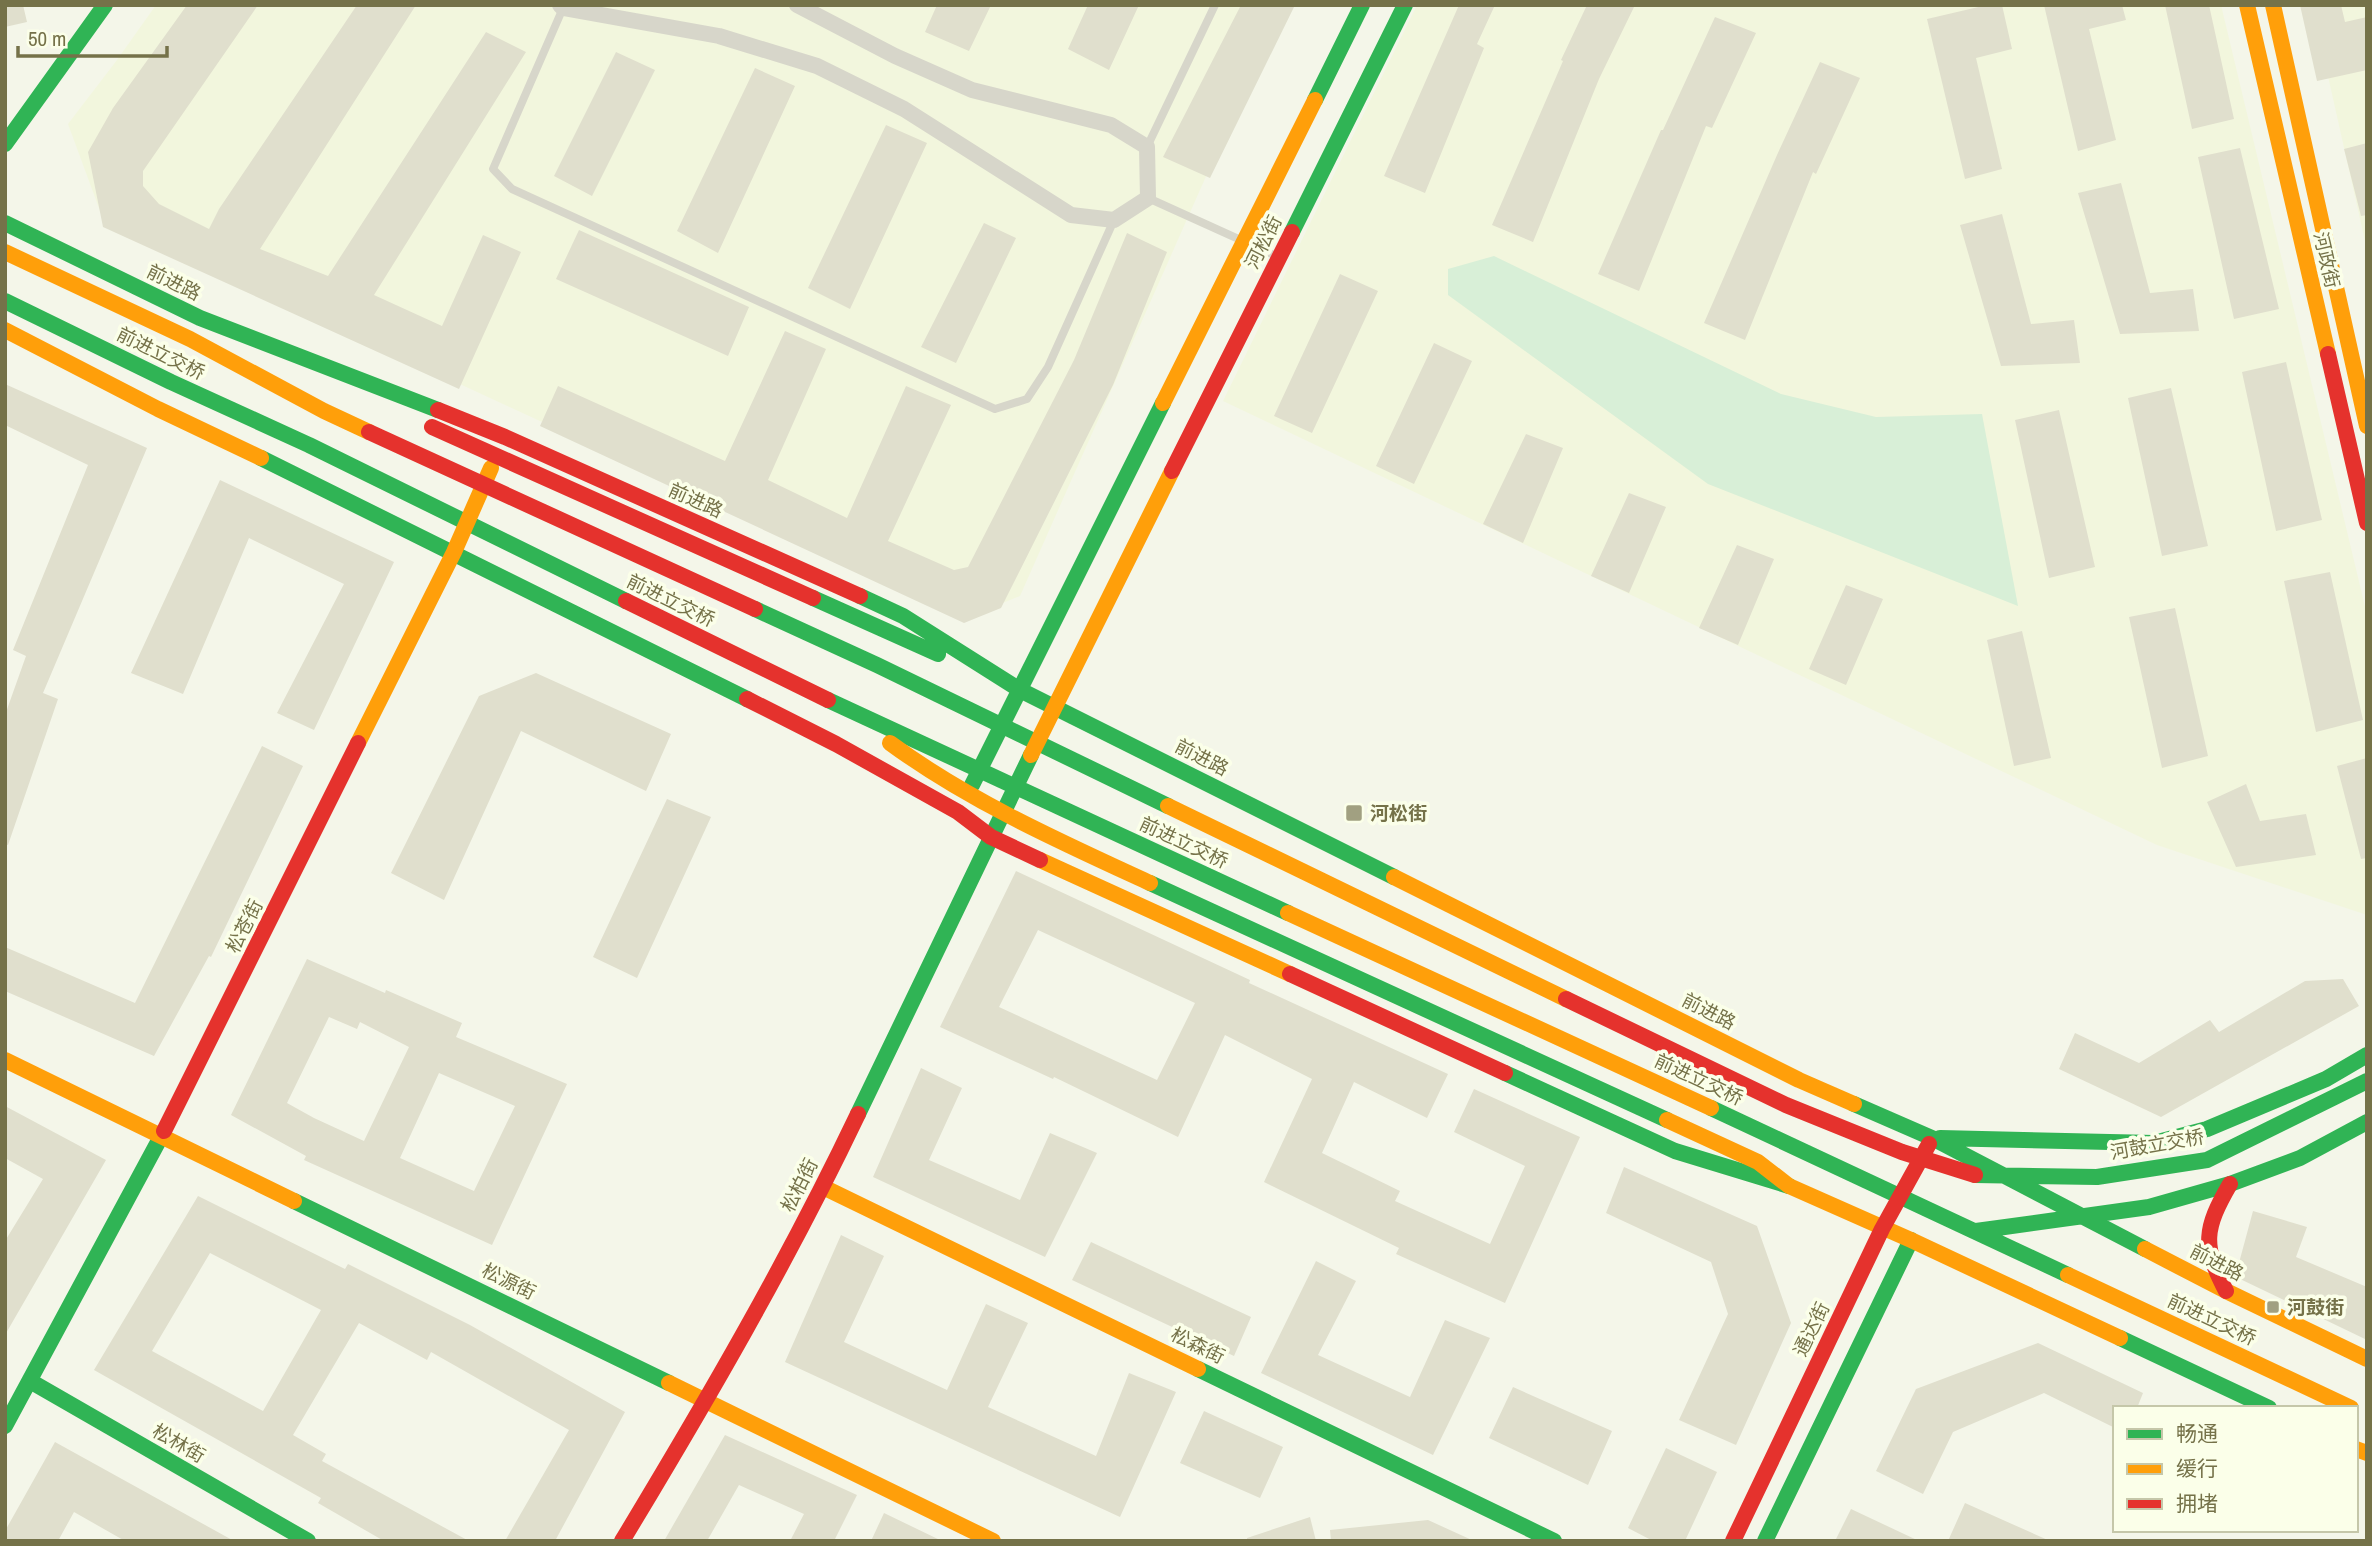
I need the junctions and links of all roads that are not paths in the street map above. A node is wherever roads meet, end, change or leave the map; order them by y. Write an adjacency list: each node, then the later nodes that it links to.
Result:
1 (104, 5): 9 (main road)
2 (797, 5): 10 (street)
3 (1215, 5): 10 (lane)
4 (1362, 5): 14 (main road, 河松街)
5 (1405, 5): 16 (main road, 河松街)
6 (2247, 5): 22 (main road, 河政街)
7 (2273, 5): 20 (main road, 河政街)
8 (562, 7): 12 (street); 12 (lane)
9 (5, 144)
10 (1147, 147): 11 (street)
11 (1148, 198): 12 (street); 14 (lane)
12 (1114, 219)
13 (5, 223): 21 (main road, 前进路)
14 (1244, 242): 16 (lane); 24 (main road, 河松街)
15 (5, 252): 19 (main road, 前进立交桥)
16 (1279, 258): 25 (main road, 河松街)
17 (5, 301): 26 (main road, 前进立交桥)
18 (5, 330): 23 (main road)
19 (190, 339): 24 (main road); 35 (main road, 前进立交桥)
20 (2367, 426)
21 (505, 437): 23 (main road, 松苍街); 24 (main road, 前进路)
22 (2367, 523)
23 (454, 552): 27 (main road); 33 (main road, 松苍街)
24 (1020, 690): 25 (main road, 前进路); 27 (main road, 河松街)
25 (1054, 707): 28 (main road, 河松街); 34 (main road, 前进路)
26 (846, 709): 37 (main road); 47 (main road, 前进立交桥)
27 (958, 812): 28 (main road)
28 (991, 837): 37 (main road); 38 (main road, 松柏街)
29 (2367, 1055): 34 (main road)
30 (5, 1060): 33 (main road, 松源街)
31 (2367, 1081): 35 (main road, 河鼓立交桥)
32 (2367, 1122): 36 (main road)
33 (162, 1136): 44 (main road, 松苍街); 45 (main road, 松源街)
34 (1932, 1138): 39 (main road, 前进路); 40 (main road, 通达街)
35 (1980, 1176)
36 (2230, 1184): 39 (main road); 42 (main road)
37 (1789, 1186): 40 (main road)
38 (823, 1187): 45 (main road, 松柏街); 52 (main road, 松森街)
39 (2083, 1217): 41 (main road); 42 (main road, 前进路)
40 (1882, 1229): 41 (main road); 53 (main road, 通达街)
41 (1911, 1240): 46 (main road); 54 (main road)
42 (2226, 1291): 43 (main road, 前进路)
43 (2367, 1359)
44 (30, 1381): 48 (main road, 松苍街); 49 (main road, 松林街)
45 (706, 1402): 50 (main road, 松柏街); 51 (main road, 松源街)
46 (2265, 1406)
47 (2347, 1406)
48 (5, 1426)
49 (308, 1541)
50 (622, 1541)
51 (993, 1541)
52 (1554, 1541)
53 (1733, 1541)
54 (1765, 1541)

